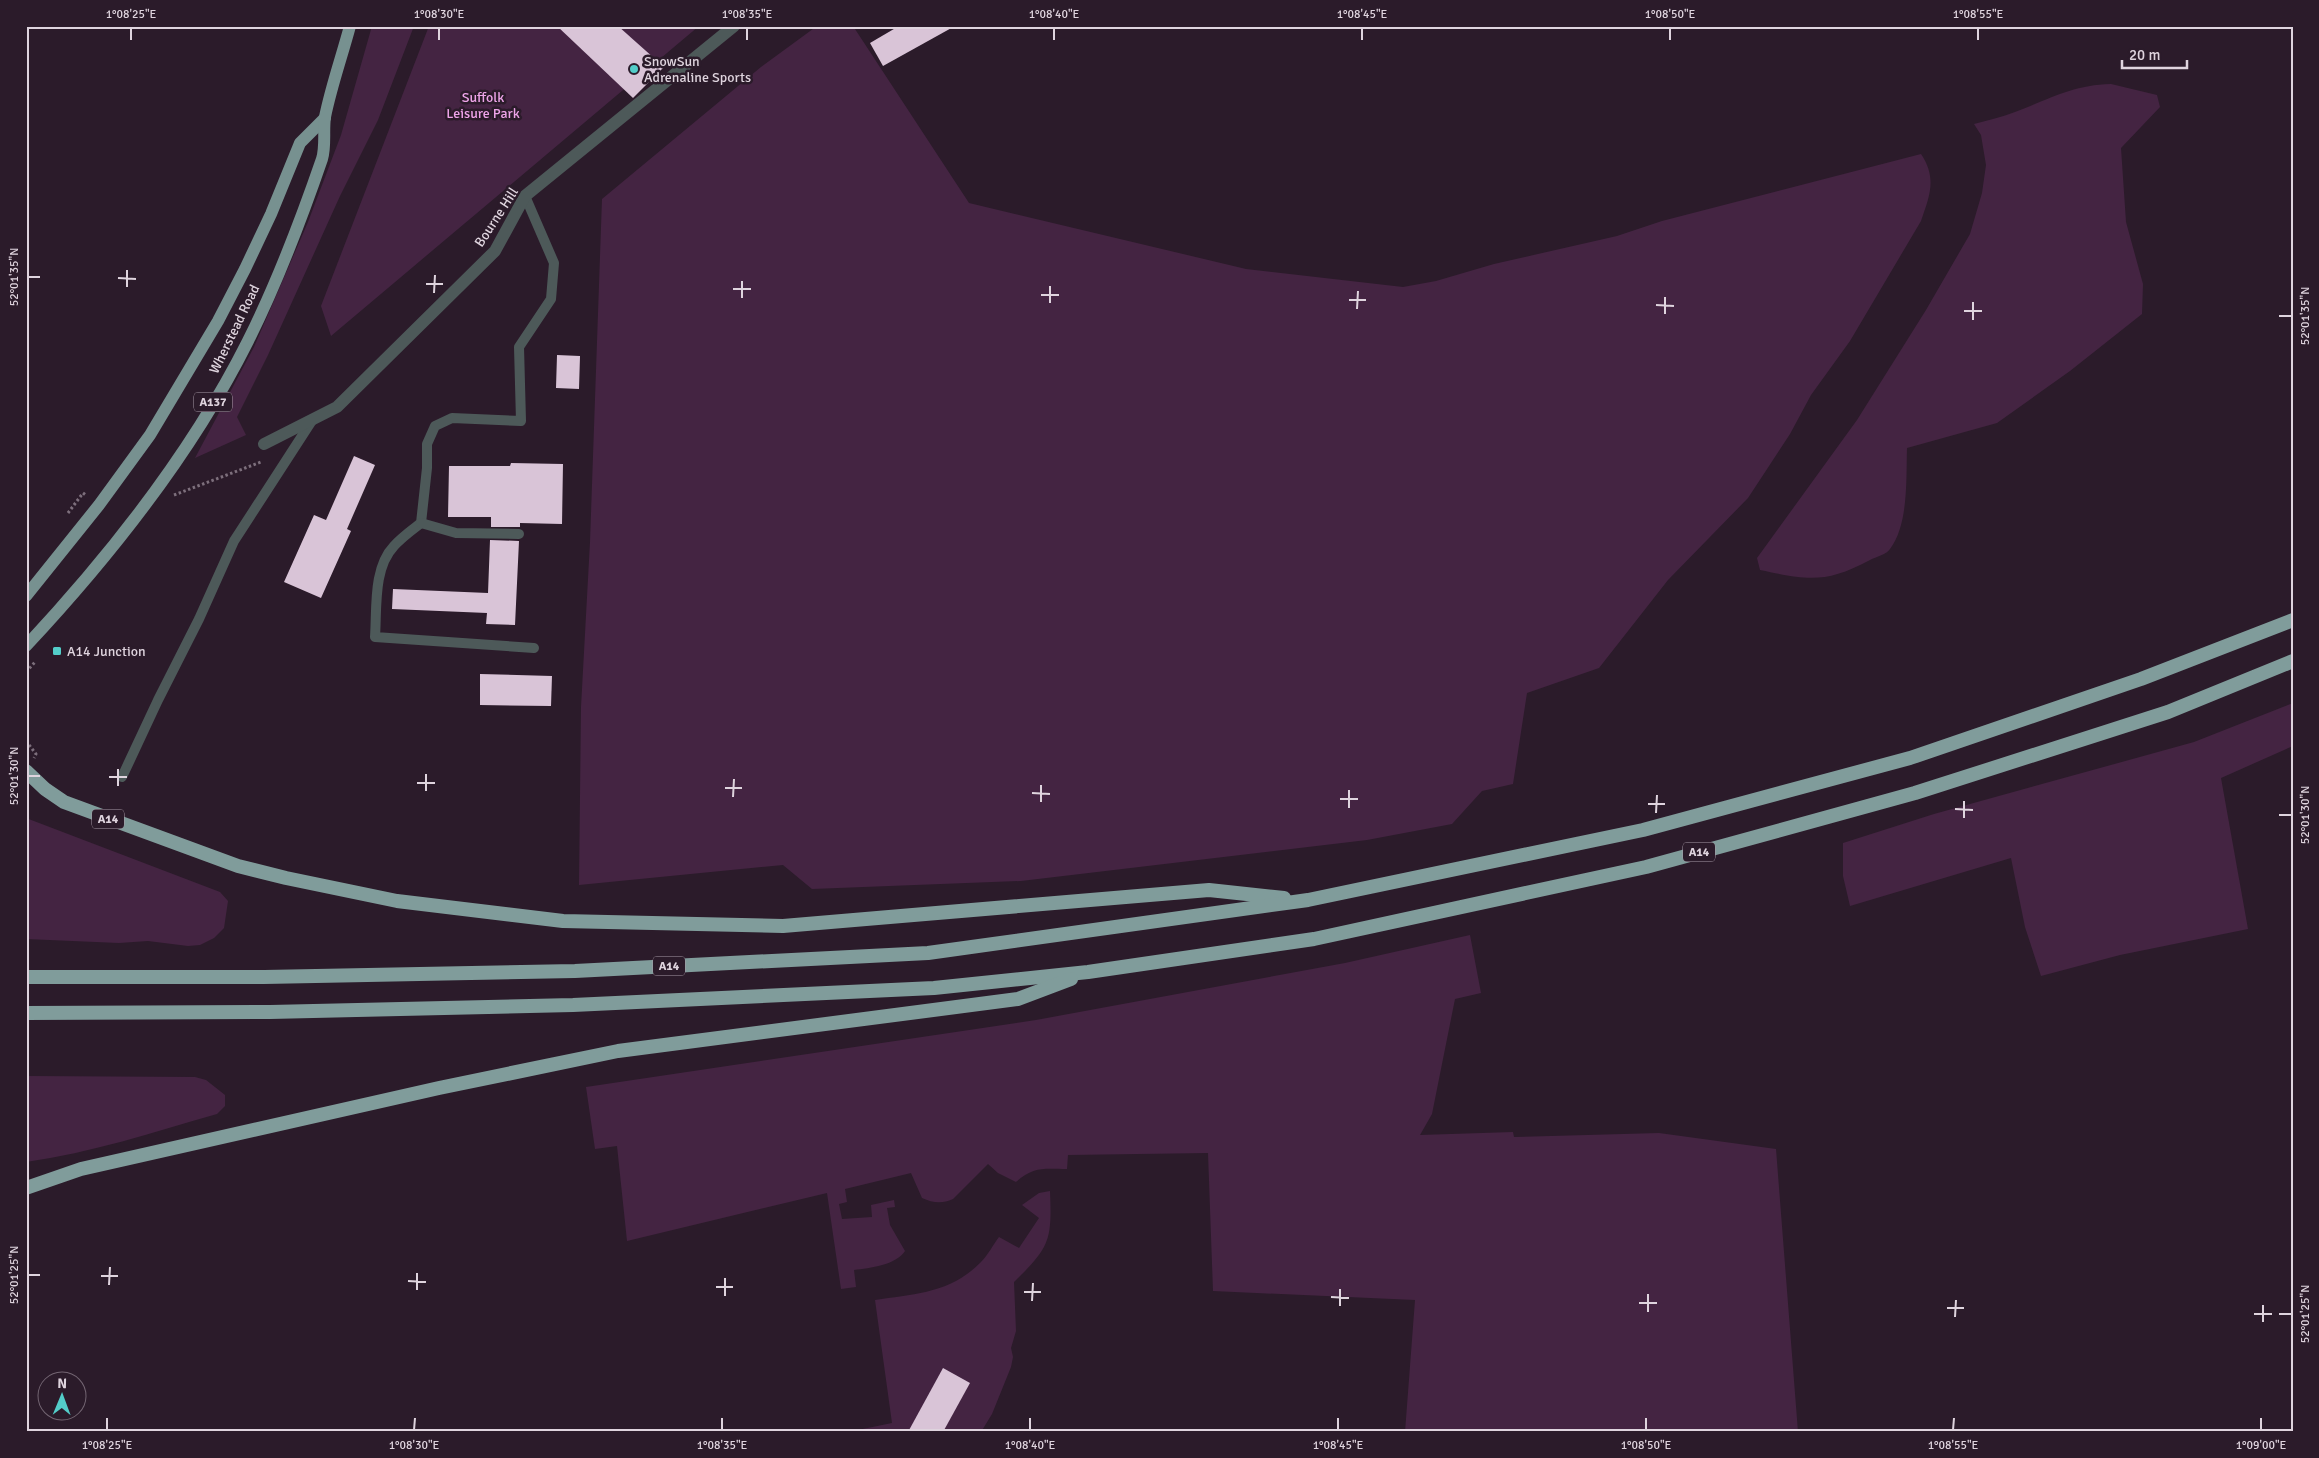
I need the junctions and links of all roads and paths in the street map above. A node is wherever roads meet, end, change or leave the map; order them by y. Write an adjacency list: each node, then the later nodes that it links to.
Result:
1 (350, 26): 3 (main road, Wherstead Road / A137)
2 (734, 26): 4 (street, Bourne Hill)
3 (325, 118): 10 (main road, Wherstead Road / A137); 12 (main road, Wherstead Road / A137)
4 (524, 196): 5 (street, Bourne Hill); 8 (lane)
5 (313, 419): 6 (street, Bourne Hill); 16 (lane)
6 (264, 444): 7 (path)
7 (233, 473)
8 (421, 523): 9 (lane); 13 (lane)
9 (519, 534)
10 (26, 596)
11 (2293, 620): 17 (highway, A14)
12 (26, 646)
13 (534, 648)
14 (2293, 661): 18 (highway, A14)
15 (26, 771): 17 (highway, A14)
16 (122, 777)
17 (1308, 900): 19 (highway, A14)
18 (1088, 972): 20 (highway, A14); 21 (highway, A14)
19 (26, 976)
20 (26, 1013)
21 (26, 1188)

